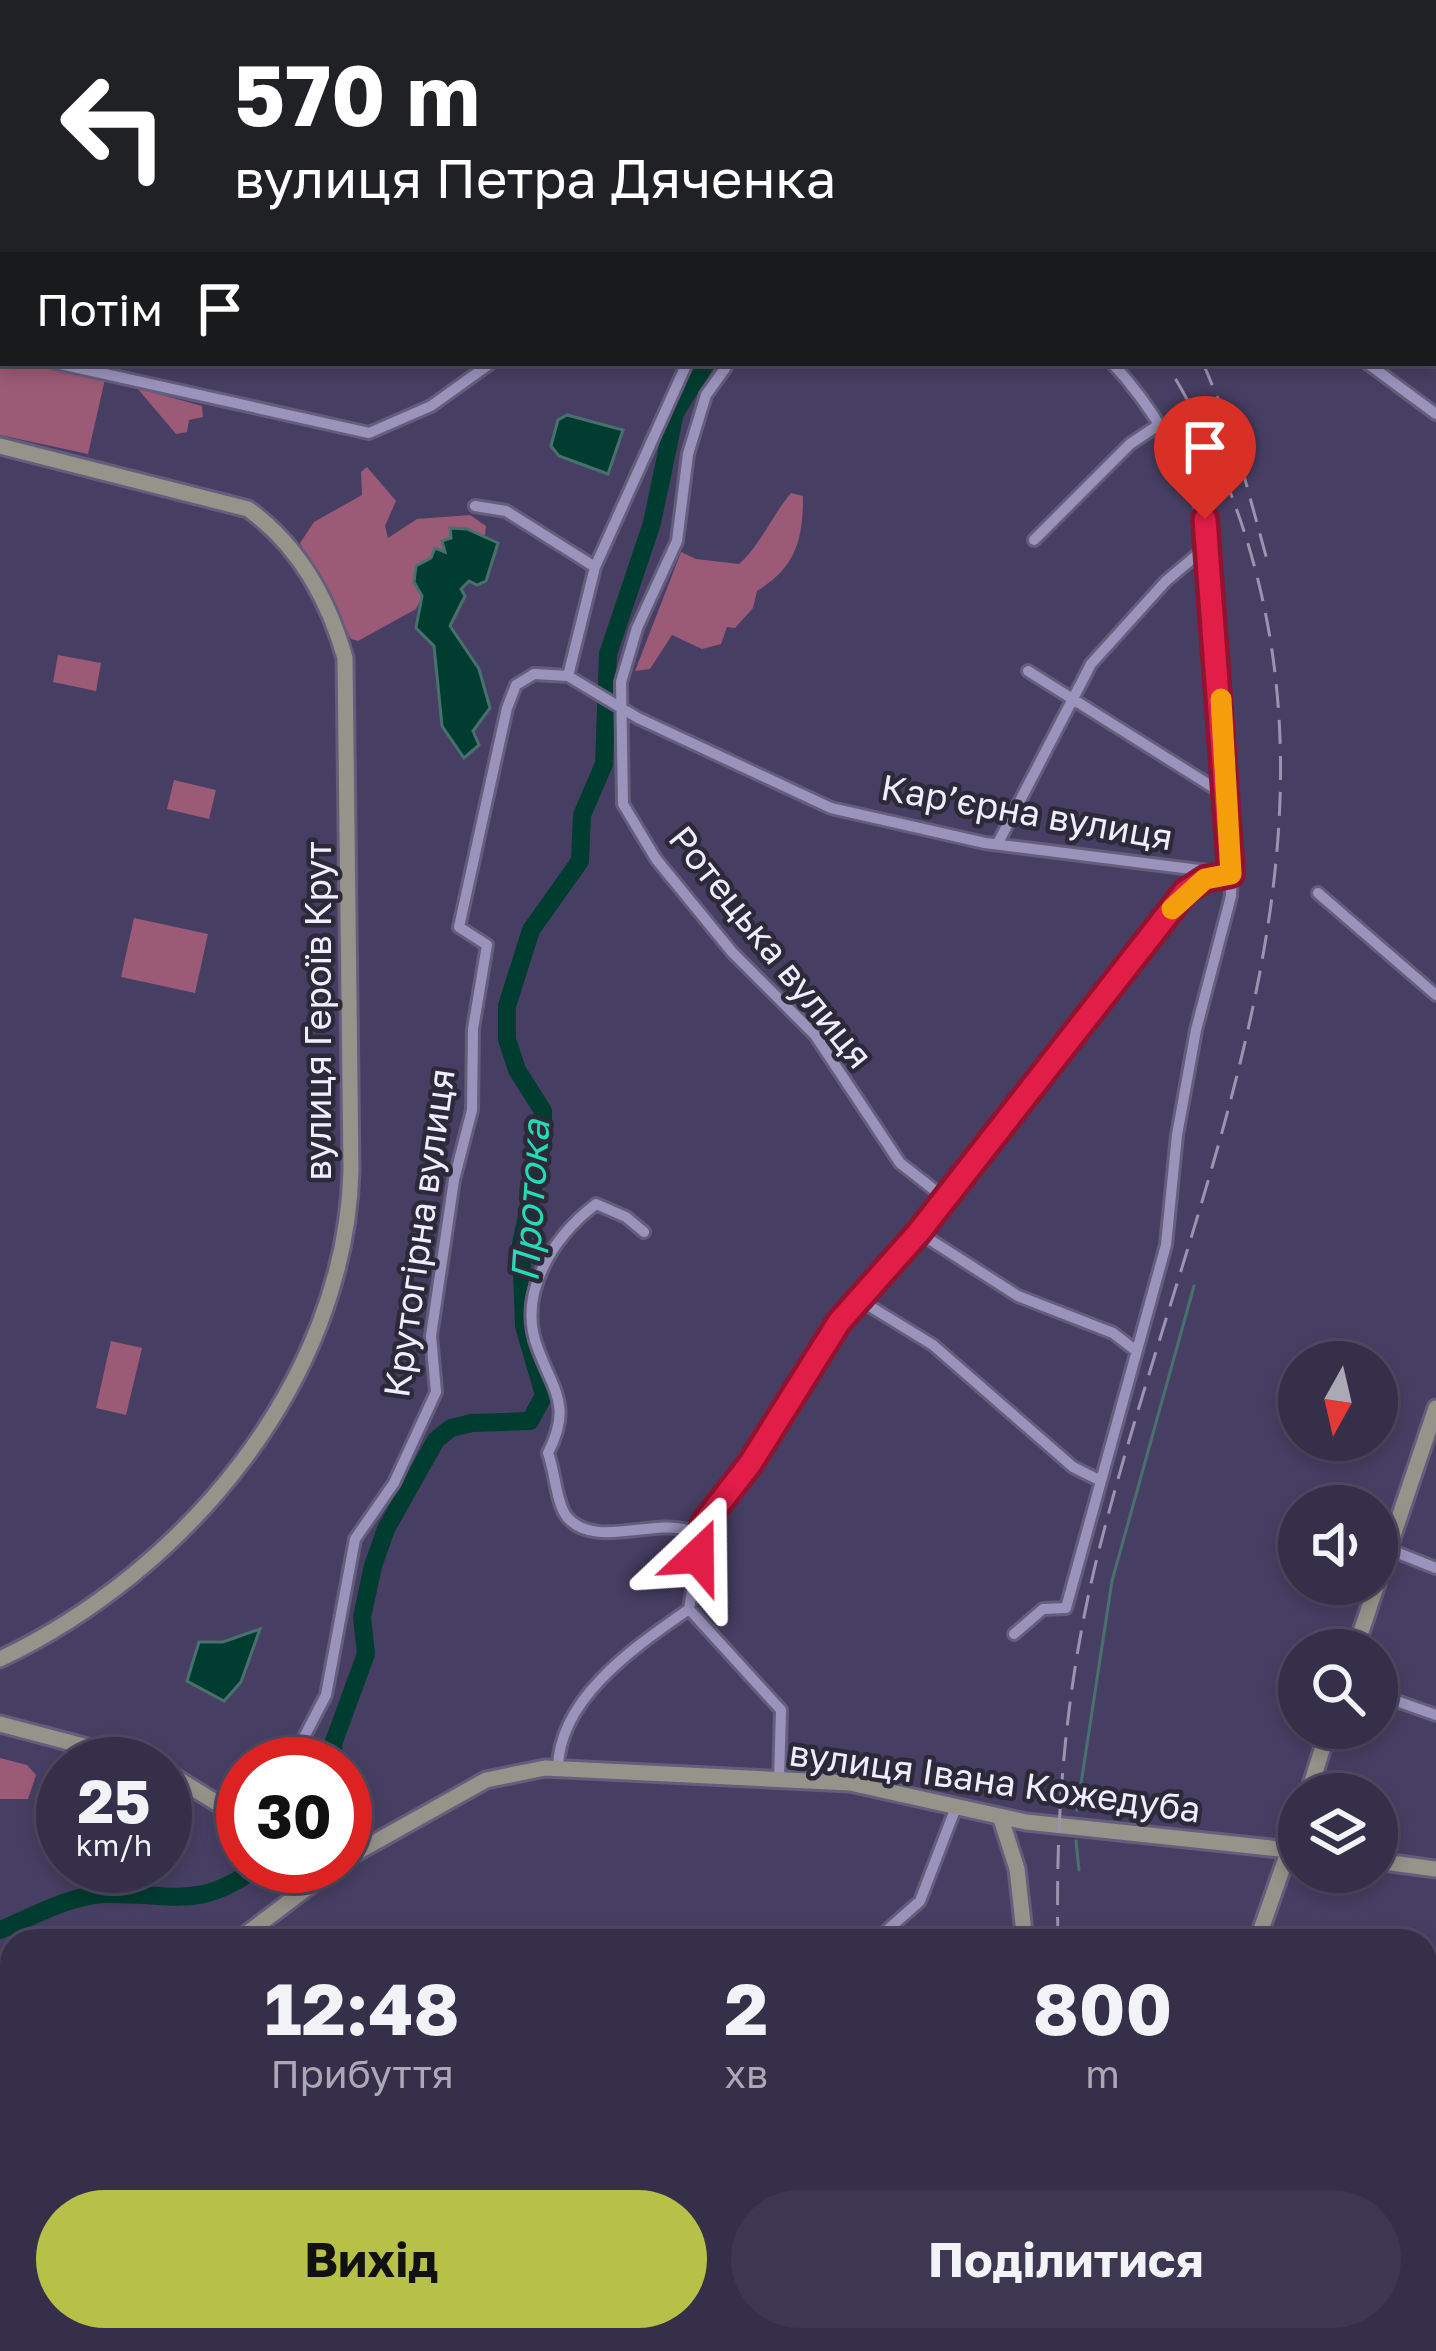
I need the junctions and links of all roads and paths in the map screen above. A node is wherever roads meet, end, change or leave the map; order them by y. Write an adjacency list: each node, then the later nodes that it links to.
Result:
1 (69, 366): 2 (street)
2 (486, 366)
3 (686, 366): 13 (street)
4 (1114, 366): 8 (street)
5 (1371, 366): 7 (street)
6 (726, 367): 17 (street)
7 (1436, 414)
8 (1157, 426): 11 (street); 12 (street)
9 (0, 446): 36 (street, вулиця Героїв Крут)
10 (475, 506): 13 (street)
11 (1034, 540)
12 (1205, 548): 16 (street); 18 (street)
13 (595, 567): 15 (street)
14 (1028, 671): 16 (street)
15 (568, 676): 17 (street, Карʼєрна вулиця); 41 (street, Крутогірна вулиця)
16 (1072, 696): 18 (street); 19 (street)
17 (622, 706): 19 (street, Карʼєрна вулиця); 23 (street, Ротецька вулиця)
18 (1227, 796): 20 (street)
19 (998, 843): 20 (street, Карʼєрна вулиця)
20 (1231, 874): 23 (street); 27 (street)
21 (1318, 893): 22 (street)
22 (1436, 994)
23 (942, 1196): 25 (street)
24 (644, 1232): 31 (street)
25 (919, 1232): 26 (street); 27 (street)
26 (858, 1299): 29 (street); 31 (street)
27 (1135, 1350): 29 (street)
28 (1436, 1408): 30 (street)
29 (1101, 1481): 35 (street)
30 (1398, 1520)
31 (697, 1546): 34 (street)
32 (1398, 1554): 33 (street)
33 (1436, 1568)
34 (689, 1609): 42 (street); 43 (street)
35 (1014, 1634)
36 (0, 1659)
37 (1398, 1701): 38 (street)
38 (1436, 1715)
39 (0, 1724): 40 (street)
40 (49, 1737)
41 (304, 1737)
42 (558, 1768): 43 (street, вулиця Івана Кожедуба); 47 (street, вулиця Івана Кожедуба)
43 (779, 1780): 44 (street, вулиця Івана Кожедуба)
44 (956, 1807): 45 (street, вулиця Івана Кожедуба); 55 (street)
45 (1001, 1819): 48 (street, вулиця Івана Кожедуба); 56 (street)
46 (1278, 1837): 48 (street)
47 (372, 1844)
48 (1261, 1847): 49 (street, вулиця Івана Кожедуба); 52 (street)
49 (1278, 1850)
50 (1398, 1864): 51 (street)
51 (1434, 1870)
52 (1278, 1880): 57 (street)
53 (289, 1893): 54 (street)
54 (250, 1929)
55 (890, 1929)
56 (1024, 1929)
57 (1261, 1929)

